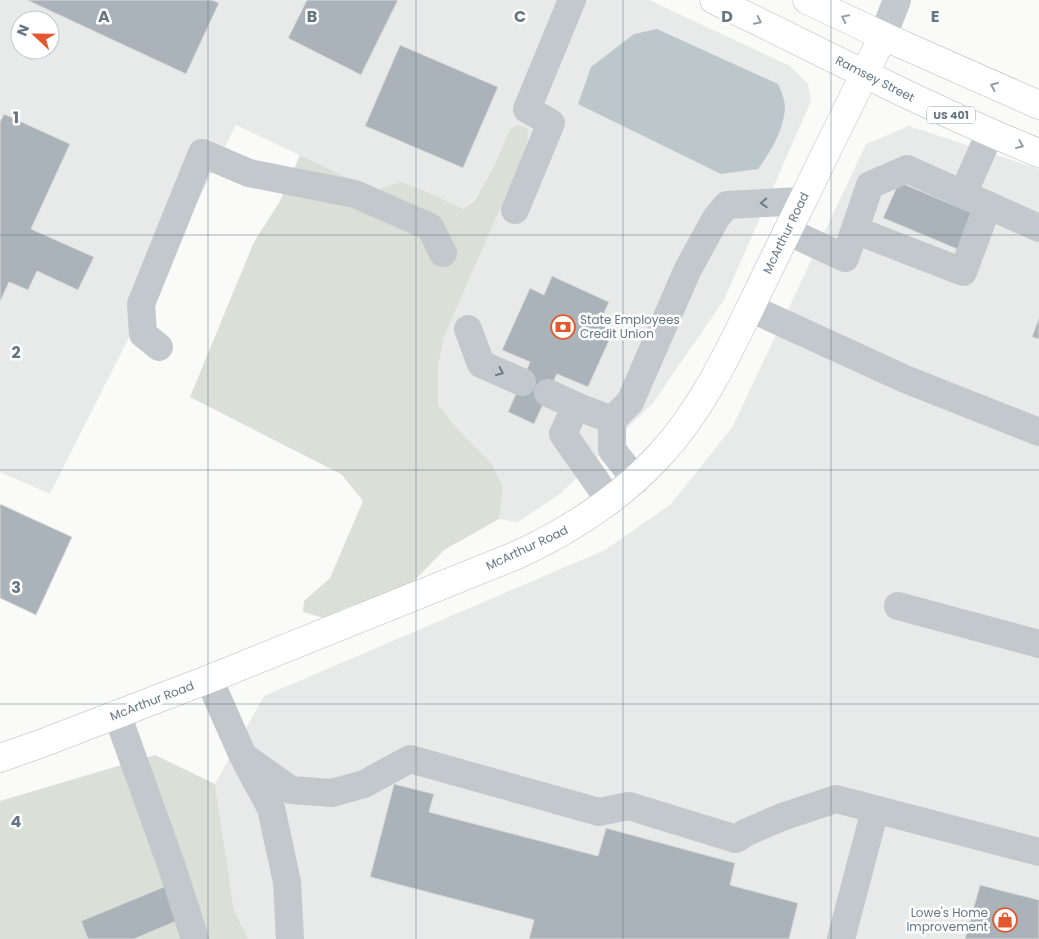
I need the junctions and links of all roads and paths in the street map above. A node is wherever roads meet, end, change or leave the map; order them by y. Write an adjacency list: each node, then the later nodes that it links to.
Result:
1 (572, 0): 12 (street)
2 (714, 0): 6 (main road, Ramsey Street / US 401, one-way to 6)
3 (807, 0): 5 (main road, one-way to 3)
4 (897, 0): 5 (street)
5 (883, 36): 6 (main road, McArthur Road); 7 (main road, one-way to 5)
6 (864, 74): 8 (main road, Ramsey Street / US 401); 11 (main road, McArthur Road)
7 (1039, 105)
8 (990, 133): 9 (main road, Ramsey Street / US 401, one-way to 9); 10 (street)
9 (1039, 153)
10 (975, 199): 13 (street); 14 (street); 14 (street)
11 (802, 201): 15 (main road, McArthur Road); 23 (street, one-way to 23)
12 (515, 210)
13 (1039, 228)
14 (855, 230): 15 (street)
15 (787, 231): 17 (main road, McArthur Road)
16 (443, 253): 19 (street)
17 (750, 308): 24 (street); 25 (main road, McArthur Road)
18 (468, 329): 20 (street, one-way to 20)
19 (159, 346)
20 (522, 382)
21 (548, 394): 22 (street)
22 (576, 406): 23 (street); 26 (street)
23 (612, 420): 25 (street)
24 (1039, 432)
25 (636, 480): 26 (main road, McArthur Road)
26 (610, 501): 29 (main road, McArthur Road)
27 (898, 606): 28 (street)
28 (1039, 644)
29 (209, 679): 30 (main road, McArthur Road); 31 (street)
30 (117, 714): 32 (main road, McArthur Road); 35 (street)
31 (242, 756): 33 (street); 36 (street)
32 (0, 758)
33 (875, 810): 34 (street); 37 (street)
34 (1039, 852)
35 (195, 939)
36 (290, 939)
37 (841, 939)

